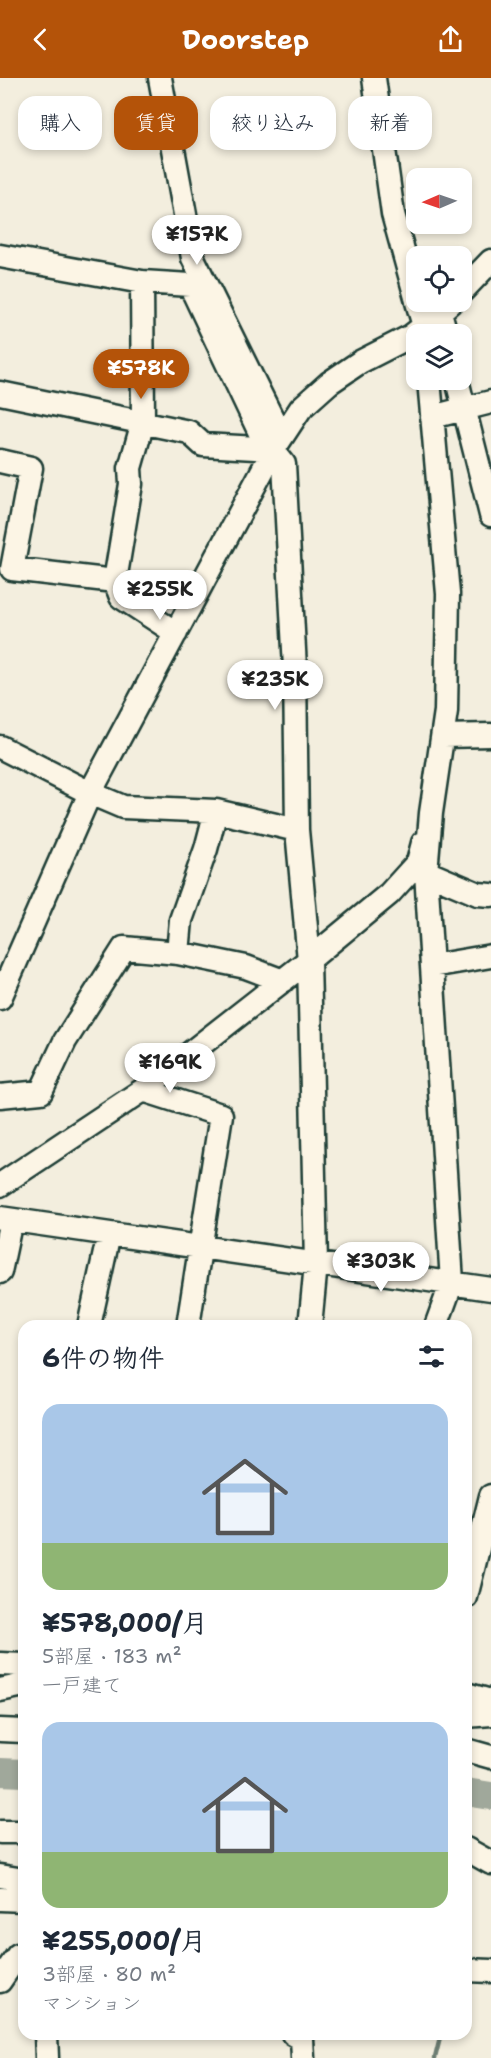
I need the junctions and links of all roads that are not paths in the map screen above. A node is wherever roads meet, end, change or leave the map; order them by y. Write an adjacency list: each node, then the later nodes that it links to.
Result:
1 (160, 78): 16 (street)
2 (374, 78): 4 (street)
3 (0, 256): 7 (street)
4 (406, 261)
5 (491, 261): 6 (street)
6 (472, 281)
7 (142, 282): 15 (street); 16 (street)
8 (435, 319): 16 (street)
9 (430, 390): 14 (street)
10 (460, 390): 13 (street)
11 (0, 393): 15 (street)
12 (491, 402): 13 (street)
13 (464, 408): 14 (street); 18 (street)
14 (432, 417): 22 (street)
15 (143, 422): 16 (street); 19 (street)
16 (274, 449): 20 (street); 27 (street)
17 (0, 460): 19 (street)
18 (491, 515)
19 (115, 581): 20 (street)
20 (176, 633): 24 (street)
21 (491, 735): 22 (street)
22 (443, 736): 26 (street)
23 (0, 747): 24 (street)
24 (90, 793): 25 (street); 35 (street)
25 (216, 812): 27 (street); 30 (street)
26 (431, 813): 28 (street); 32 (street)
27 (297, 830): 32 (street)
28 (426, 873): 29 (street); 33 (street)
29 (491, 895)
30 (178, 953): 34 (street); 37 (street)
31 (491, 956): 33 (street)
32 (309, 960): 34 (street); 42 (street)
33 (432, 966): 44 (street)
34 (284, 981): 36 (street)
35 (0, 998)
36 (143, 1090): 38 (street); 41 (street)
37 (0, 1096)
38 (0, 1185)
39 (6, 1219): 40 (street); 43 (street)
40 (109, 1234): 41 (street); 46 (street)
41 (200, 1248): 42 (street); 47 (street)
42 (316, 1264): 44 (street); 48 (street)
43 (0, 1272)
44 (452, 1282): 45 (street); 49 (street)
45 (491, 1288)
46 (90, 1320)
47 (189, 1320)
48 (311, 1320)
49 (438, 1320)
50 (491, 1496): 51 (street)
51 (472, 1573)
52 (0, 1664): 53 (street)
53 (18, 1665)
54 (18, 1686): 55 (street)
55 (0, 1690)
56 (472, 1696): 57 (street)
57 (491, 1701)
58 (491, 1714): 59 (street)
59 (472, 1716)
60 (0, 1730): 61 (street)
61 (18, 1731)
62 (472, 1752): 63 (street)
63 (491, 1757)
64 (0, 1832): 65 (street)
65 (18, 1832)
66 (472, 1852): 67 (street)
67 (491, 1863)
68 (0, 1876): 69 (street)
69 (18, 1879)
70 (0, 1899): 71 (street)
71 (18, 1900)
72 (18, 1955): 75 (street)
73 (472, 1970): 74 (street)
74 (491, 1971)
75 (0, 1982)
76 (46, 2040): 77 (street)
77 (47, 2058)

